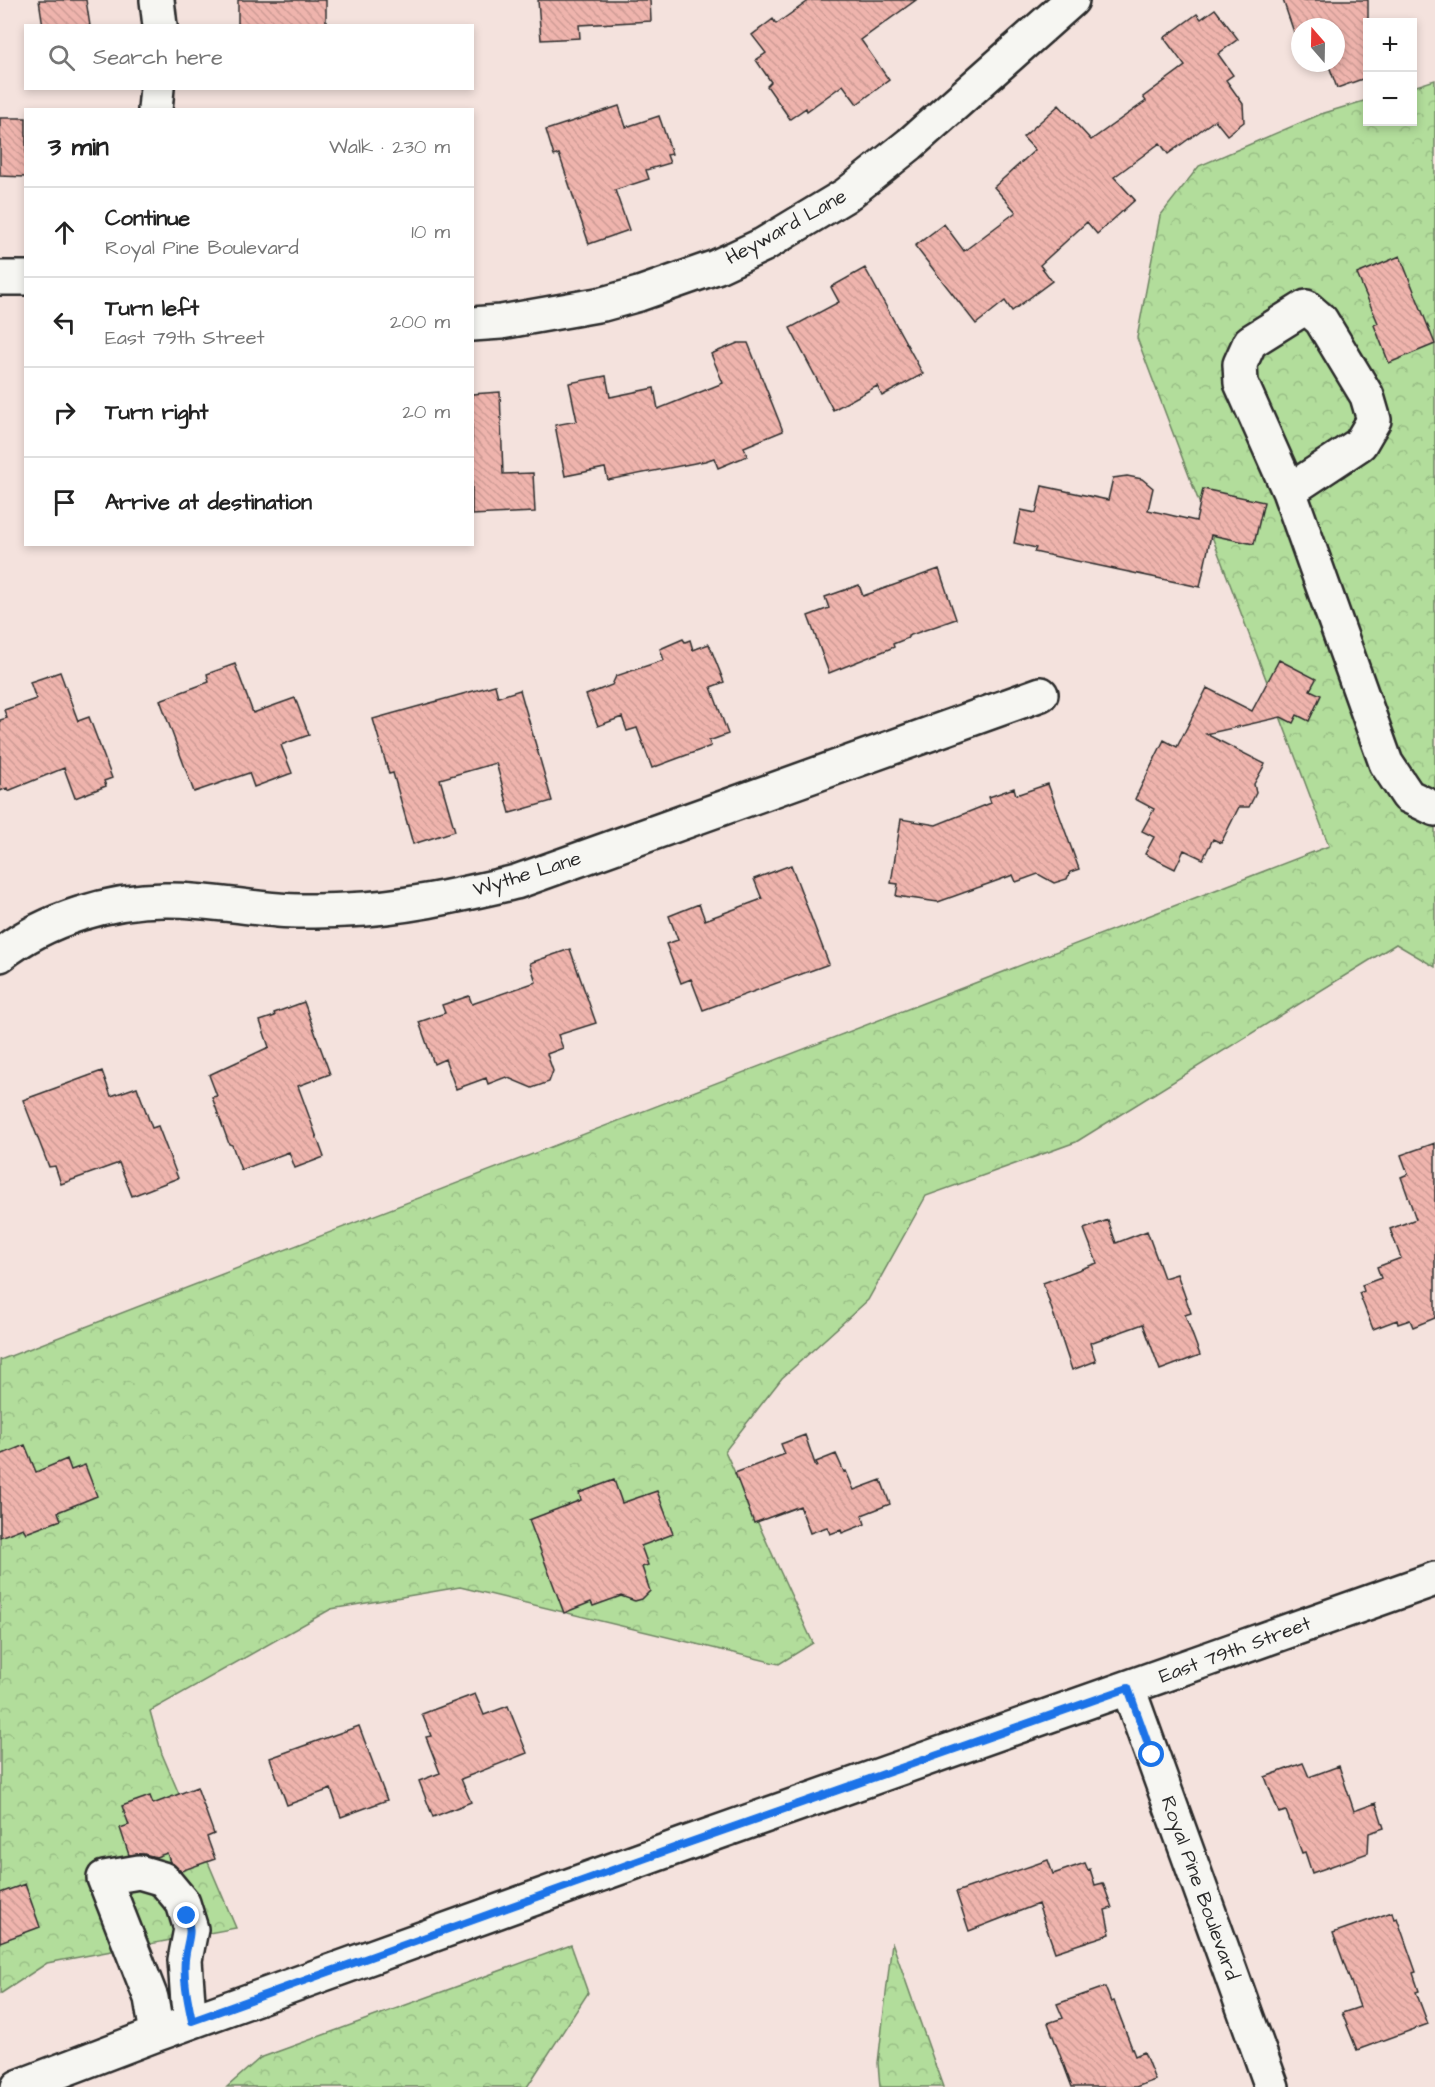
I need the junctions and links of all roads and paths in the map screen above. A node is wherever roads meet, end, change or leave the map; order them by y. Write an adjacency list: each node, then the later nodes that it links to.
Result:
1 (158, 0): 3 (street)
2 (1072, 0): 8 (street, Heyward Lane)
3 (160, 24)
4 (157, 90): 5 (street)
5 (155, 108)
6 (0, 278): 7 (street)
7 (24, 278)
8 (474, 324)
9 (1289, 491): 9 (street); 11 (street)
10 (1041, 694): 12 (street, Wythe Lane)
11 (1435, 809)
12 (0, 955)
13 (1435, 1579): 14 (street, East 79th Street)
14 (1128, 1688): 15 (street, East 79th Street); 18 (street, Royal Pine Boulevard)
15 (192, 2021): 16 (street, East 79th Street); 16 (street)
16 (157, 2034): 17 (street, East 79th Street)
17 (18, 2087)
18 (1272, 2087)

